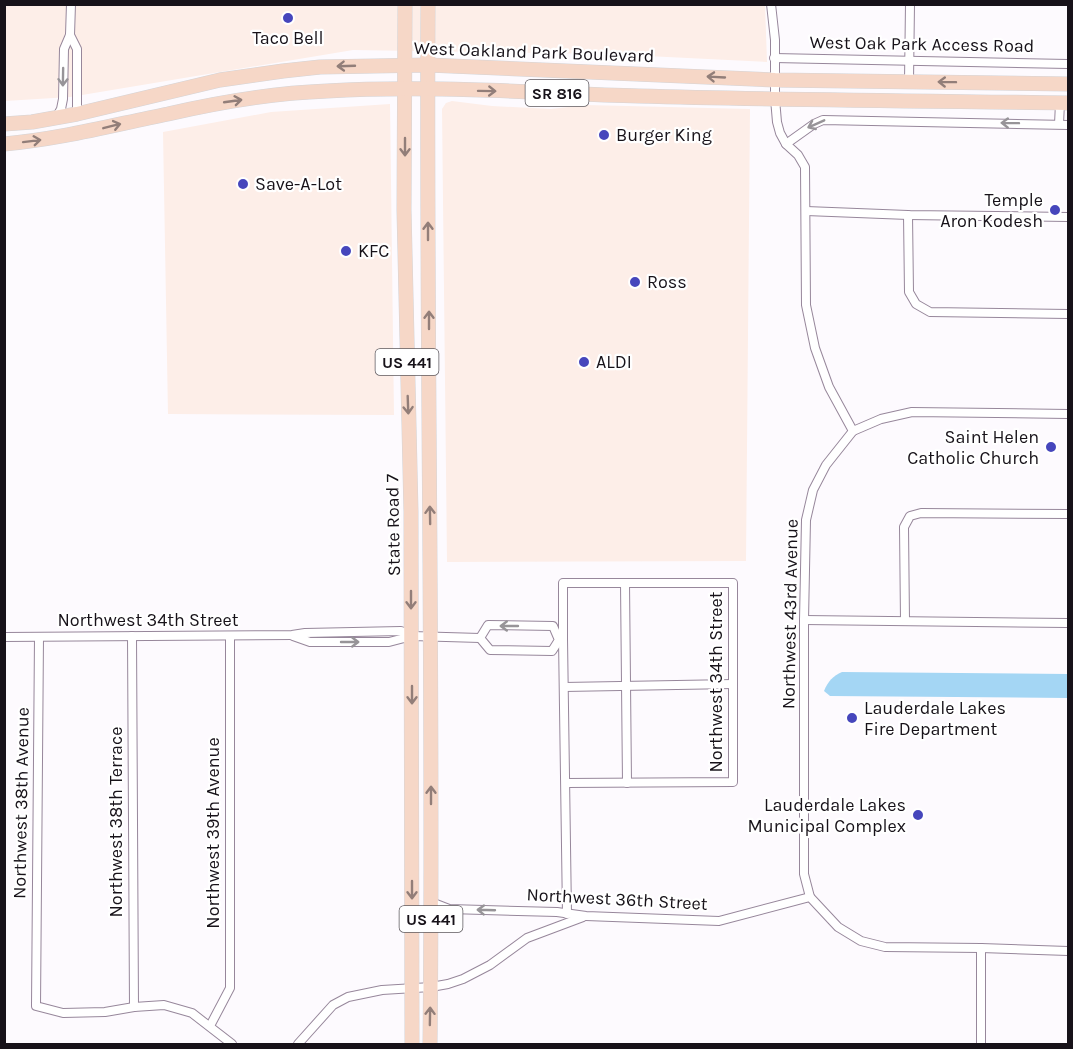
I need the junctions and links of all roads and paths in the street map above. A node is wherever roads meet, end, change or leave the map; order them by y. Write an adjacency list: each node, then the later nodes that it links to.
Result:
1 (71, 4): 6 (street)
2 (405, 4): 10 (main road, State Road 7 / US 441)
3 (428, 4): 11 (main road, State Road 7 / US 441)
4 (771, 4): 7 (street)
5 (910, 4): 8 (street)
6 (70, 35): 20 (street); 21 (street, one-way to 21)
7 (774, 58): 8 (street, West Oak Park Access Road); 12 (street)
8 (909, 61): 9 (street, West Oak Park Access Road); 13 (street)
9 (1068, 64)
10 (404, 65): 11 (main road, West Oakland Park Boulevard / SR 816); 15 (main road, State Road 7 / US 441); 20 (main road, West Oakland Park Boulevard / SR 816, one-way to 20)
11 (428, 65): 12 (main road, West Oakland Park Boulevard / SR 816, one-way to 11); 16 (main road, State Road 7 / US 441)
12 (775, 80): 13 (main road, West Oakland Park Boulevard / SR 816); 17 (street)
13 (909, 81): 14 (main road, West Oakland Park Boulevard / SR 816, one-way to 13)
14 (1068, 84)
15 (405, 89): 16 (main road, SR 816); 26 (main road, SR 816, one-way to 15); 33 (main road, State Road 7 / US 441, one-way to 33)
16 (428, 89): 17 (main road, SR 816, one-way to 17); 36 (main road, State Road 7 / US 441, one-way to 16)
17 (775, 99): 18 (main road, SR 816); 28 (street)
18 (910, 100): 19 (main road, SR 816); 22 (street)
19 (1064, 103): 24 (street)
20 (77, 114): 21 (main road, West Oakland Park Boulevard / SR 816); 26 (main road)
21 (56, 118): 23 (main road, West Oakland Park Boulevard / SR 816)
22 (909, 121): 24 (street, one-way to 22); 28 (street, one-way to 28)
23 (4, 124)
24 (1059, 124): 25 (street)
25 (1068, 124)
26 (54, 138): 27 (main road, SR 816, one-way to 26)
27 (4, 144)
28 (786, 144): 29 (street)
29 (806, 211): 30 (street); 35 (street)
30 (908, 215): 31 (street); 32 (street)
31 (1068, 217)
32 (1068, 314)
33 (407, 363): 36 (main road); 44 (main road, State Road 7 / US 441, one-way to 44)
34 (1068, 414): 35 (street)
35 (853, 432): 39 (street, Northwest 43rd Avenue)
36 (429, 465): 45 (main road, State Road 7 / US 441, one-way to 36)
37 (1068, 514): 40 (street)
38 (625, 583): 49 (street, Northwest 34th Street); 50 (street, Northwest 34th Street); 51 (street)
39 (804, 620): 40 (street); 55 (street, Northwest 43rd Avenue)
40 (905, 621): 41 (street)
41 (1068, 623)
42 (132, 636): 43 (street, Northwest 34th Street); 47 (street, Northwest 34th Street); 63 (street, Northwest 38th Terrace)
43 (230, 636): 44 (street, Northwest 34th Street); 64 (street, Northwest 39th Avenue)
44 (412, 636): 45 (street, Northwest 34th Street); 62 (main road, State Road 7 / US 441, one-way to 62)
45 (431, 636): 48 (street, Northwest 34th Street); 56 (main road, State Road 7 / US 441, one-way to 45)
46 (4, 637): 47 (street, Northwest 34th Street)
47 (39, 637): 63 (street, Northwest 38th Avenue)
48 (480, 638): 49 (street, Northwest 34th Street); 49 (street, Northwest 34th Street, one-way to 48)
49 (561, 639): 52 (street, Northwest 34th Street)
50 (733, 684): 51 (street); 54 (street, Northwest 34th Street)
51 (626, 685): 52 (street); 54 (street)
52 (564, 687): 53 (street, Northwest 34th Street)
53 (566, 783): 54 (street, Northwest 34th Street); 57 (street, Northwest 34th Street)
54 (627, 783)
55 (810, 897): 58 (street, Northwest 36th Street); 59 (street)
56 (431, 902): 57 (street, Northwest 36th Street, one-way to 56); 61 (main road, State Road 7 / US 441)
57 (567, 914): 58 (street, Northwest 36th Street)
58 (586, 916): 61 (street)
59 (981, 948): 60 (street); 69 (street)
60 (1068, 951)
61 (431, 987): 62 (street); 68 (main road, State Road 7 / US 441, one-way to 61)
62 (412, 988): 66 (street); 67 (main road, State Road 7 / US 441)
63 (134, 1007): 64 (street)
64 (210, 1026): 65 (street)
65 (232, 1044)
66 (298, 1044)
67 (412, 1044)
68 (430, 1044)
69 (981, 1044)

